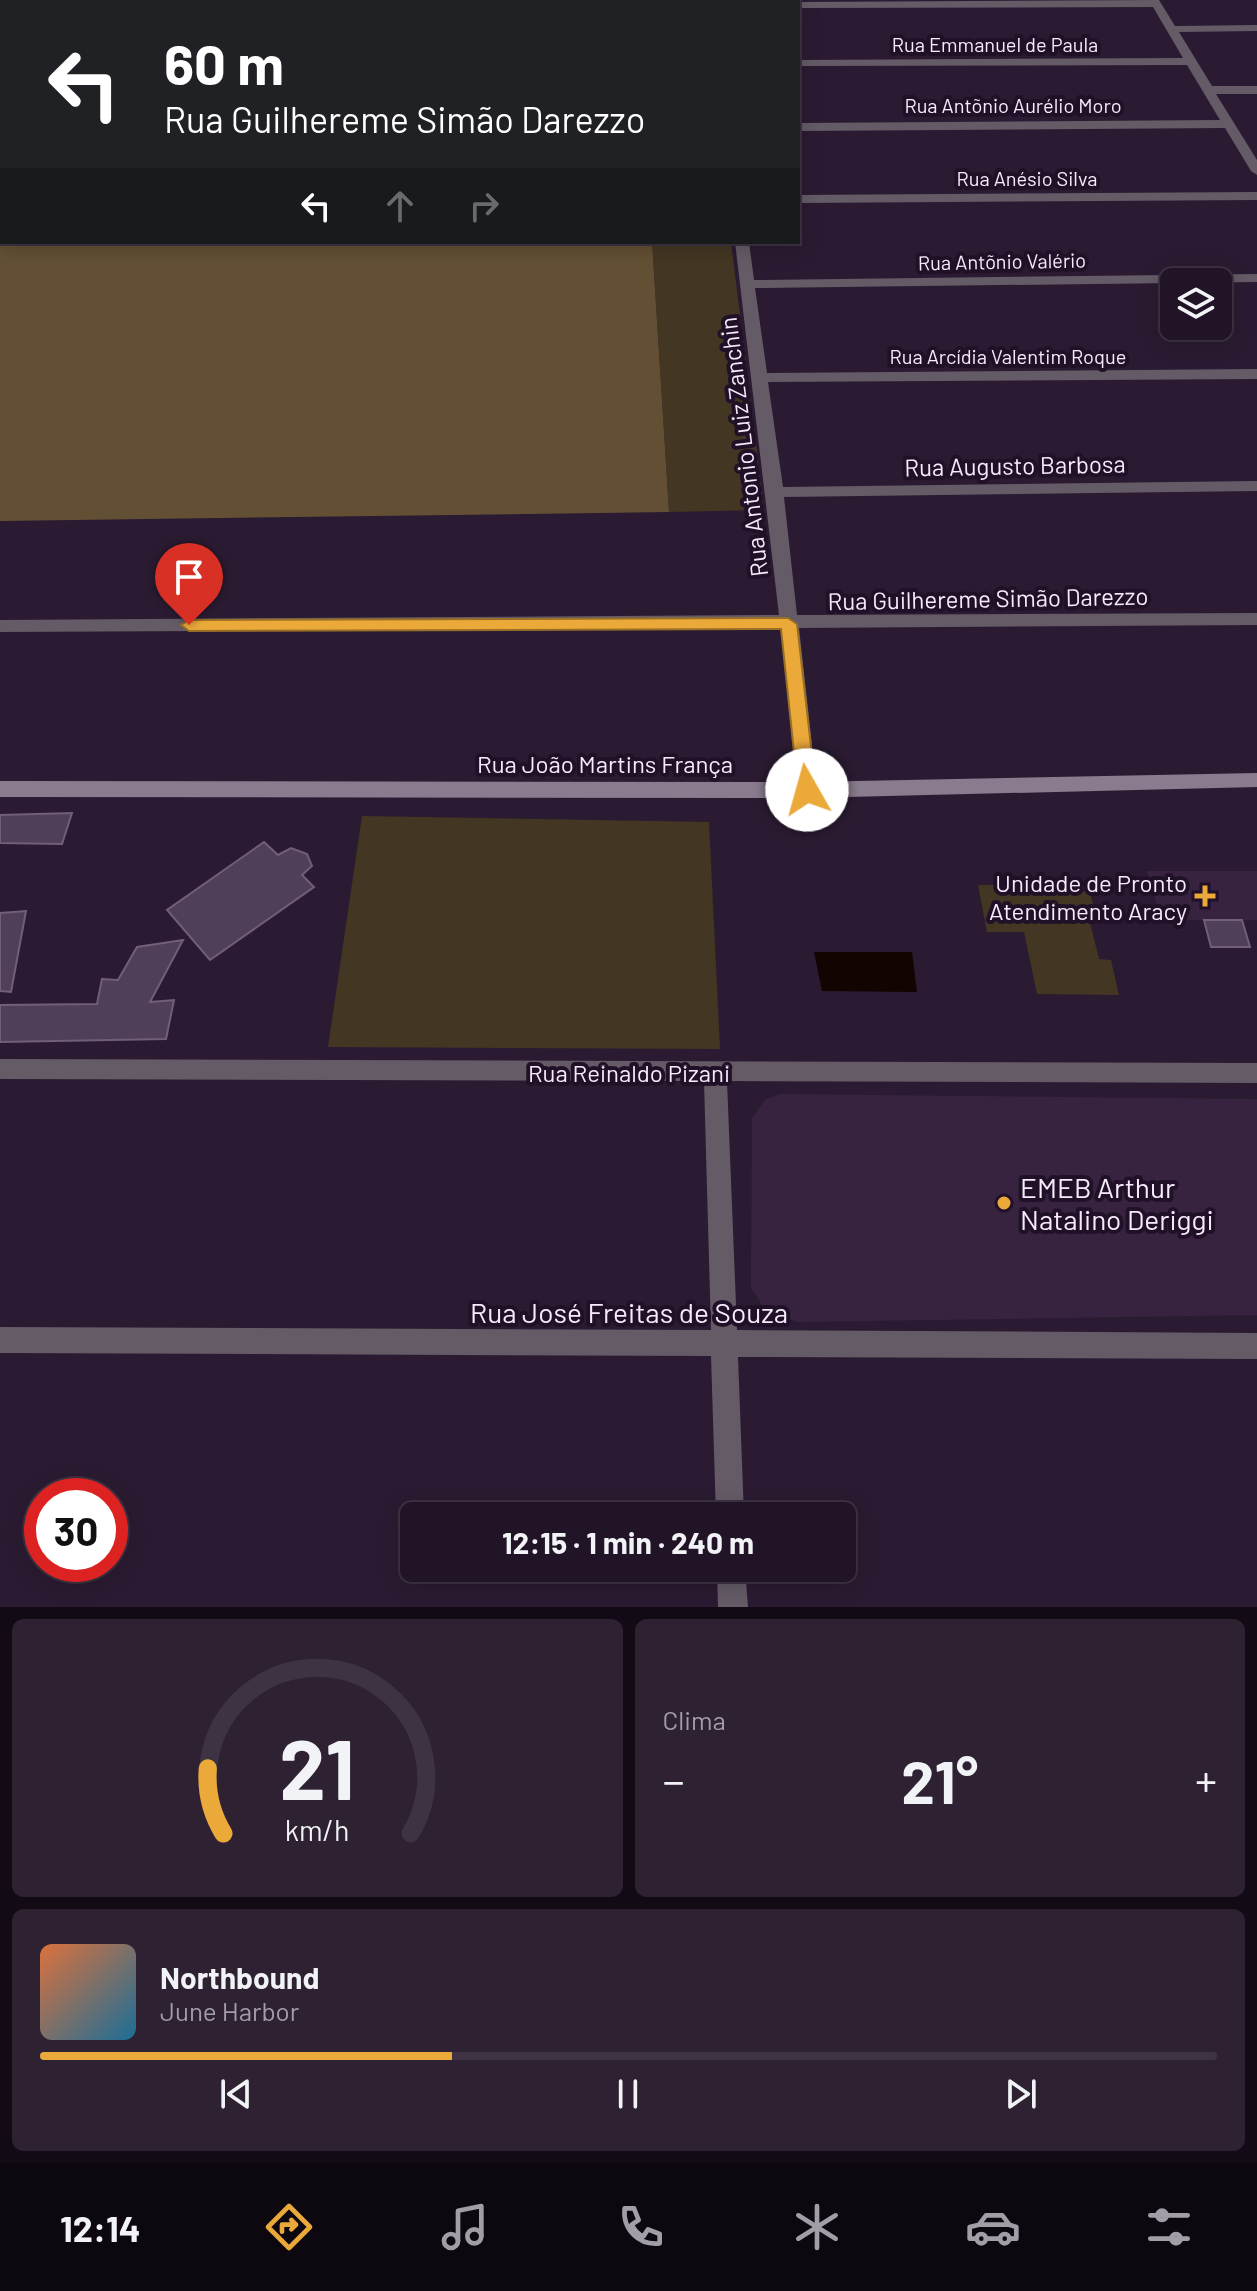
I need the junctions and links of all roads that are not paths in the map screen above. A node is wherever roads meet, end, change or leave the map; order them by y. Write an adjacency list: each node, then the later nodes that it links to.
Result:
1 (1155, 2): 2 (street); 4 (street)
2 (800, 5)
3 (1257, 28): 4 (street)
4 (1173, 29): 5 (street)
5 (1192, 61): 6 (street, Rua Emmanuel de Paula); 7 (street)
6 (800, 63)
7 (1210, 90): 8 (street); 9 (street)
8 (1257, 90)
9 (1227, 124): 10 (street, Rua Antõnio Aurélio Moro); 11 (street)
10 (800, 127)
11 (1255, 162)
12 (1257, 196): 13 (street, Rua Anésio Silva)
13 (800, 199)
14 (742, 244): 16 (street, Rua Antonio Luiz Zanchin)
15 (1257, 278): 16 (street, Rua Antõnio Valério)
16 (747, 284): 18 (street, Rua Antonio Luiz Zanchin)
17 (1257, 374): 18 (street, Rua Arcídia Valentim Roque)
18 (760, 378): 20 (street, Rua Antonio Luiz Zanchin)
19 (1257, 486): 20 (street, Rua Augusto Barbosa)
20 (775, 492): 22 (street, Rua Antonio Luiz Zanchin)
21 (1257, 619): 22 (street, Rua Guilhereme Simão Darezzo)
22 (788, 624): 23 (street, Rua Guilhereme Simão Darezzo); 26 (street, Rua Antonio Luiz Zanchin)
23 (0, 626)
24 (1257, 780): 26 (main road, Rua João Martins França)
25 (0, 789): 26 (main road, Rua João Martins França)
26 (807, 790)
27 (0, 1069): 28 (street, Rua Reinaldo Pizani)
28 (715, 1073): 29 (street, Rua Reinaldo Pizani); 31 (street)
29 (1257, 1073)
30 (0, 1340): 31 (street, Rua José Freitas de Souza)
31 (724, 1344): 32 (street, Rua José Freitas de Souza); 33 (street)
32 (1257, 1346)
33 (730, 1502)
34 (732, 1582): 35 (street)
35 (733, 1607)

